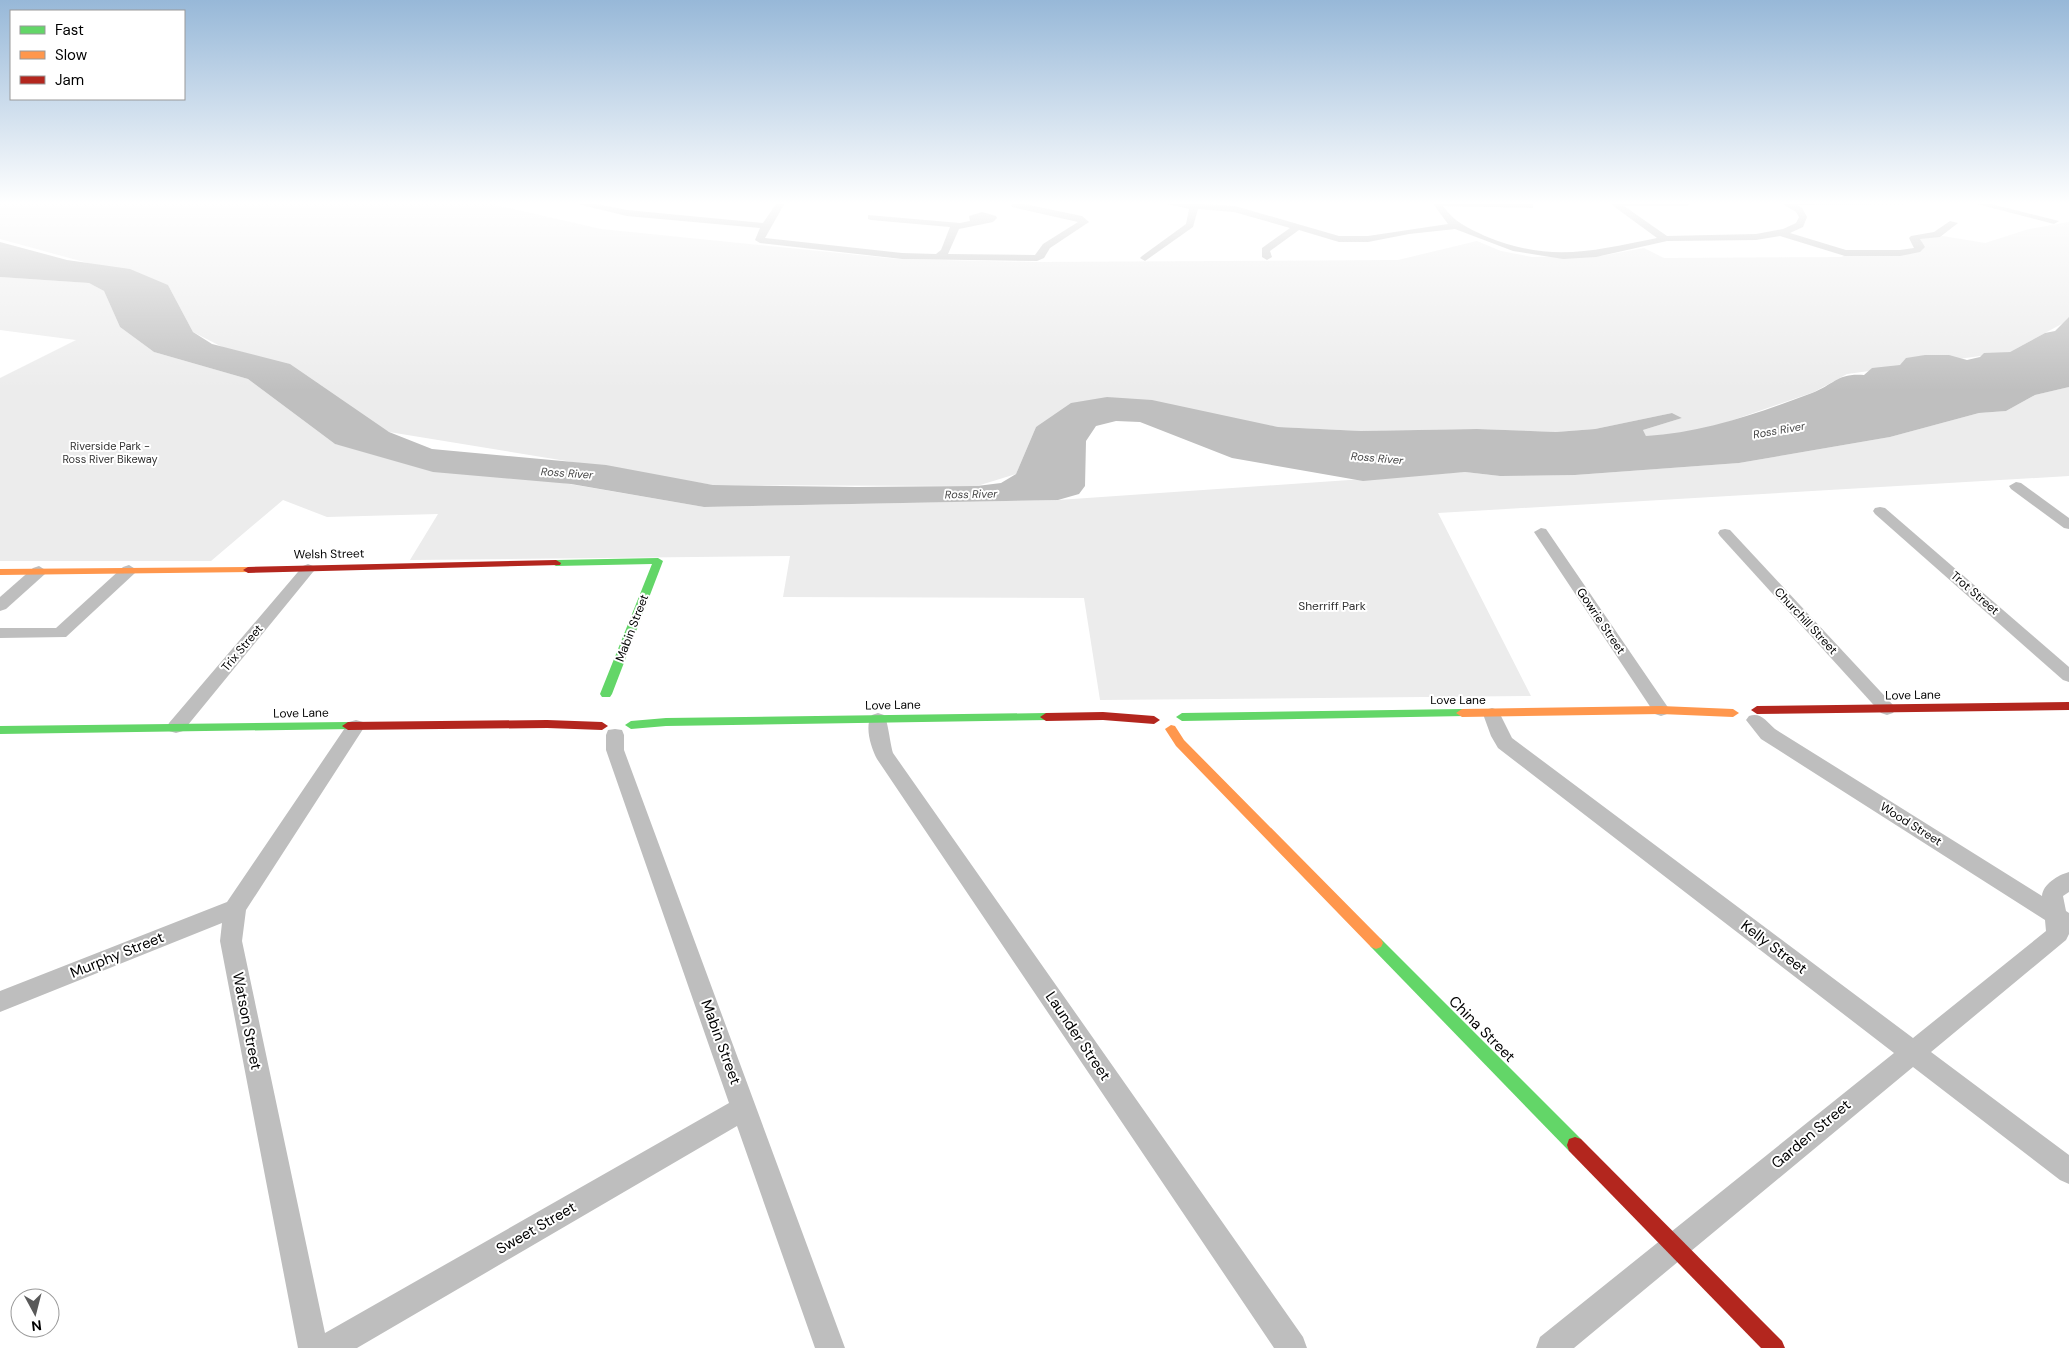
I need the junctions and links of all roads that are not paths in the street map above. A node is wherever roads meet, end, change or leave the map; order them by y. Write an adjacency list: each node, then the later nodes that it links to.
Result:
1 (2016, 486): 3 (street)
2 (1880, 511): 13 (street, Trot Street)
3 (2069, 525)
4 (1541, 532): 17 (street, Gowrie Street)
5 (1725, 533): 16 (street, Churchill Street)
6 (658, 561): 7 (street, Welsh Street); 14 (street, Mabin Street)
7 (308, 569): 8 (street, Welsh Street); 25 (street, Trix Street)
8 (129, 570): 9 (street, Welsh Street); 12 (street)
9 (39, 571): 10 (street, Welsh Street); 11 (street)
10 (0, 572)
11 (0, 606)
12 (0, 633)
13 (2069, 676)
14 (606, 694)
15 (2069, 706): 16 (street, Love Lane)
16 (1888, 709): 18 (street, Love Lane)
17 (1661, 710): 18 (street, Love Lane); 19 (street, Love Lane)
18 (1746, 710): 30 (street, Wood Street)
19 (1492, 714): 20 (street, Love Lane); 32 (street, Kelly Street)
20 (1182, 717): 22 (street); 26 (street)
21 (878, 719): 22 (street, Love Lane); 23 (street, Love Lane); 39 (street, Launder Street)
22 (1154, 720): 26 (street)
23 (617, 724): 24 (street, Love Lane); 33 (street, Mabin Street)
24 (356, 726): 25 (street, Love Lane); 29 (street, Watson Street)
25 (176, 727): 27 (street, Love Lane)
26 (1171, 729): 35 (street, China Street)
27 (0, 730)
28 (2069, 880): 30 (street)
29 (235, 908): 31 (street, Murphy Street); 36 (street, Watson Street)
30 (2062, 919): 32 (street, Garden Street)
31 (0, 1002)
32 (1912, 1051): 34 (street, Kelly Street); 35 (street, Garden Street)
33 (744, 1108): 37 (street, Sweet Street); 38 (street, Mabin Street)
34 (2069, 1171)
35 (1675, 1246): 40 (street, Garden Street); 41 (street, China Street)
36 (313, 1348)
37 (328, 1348)
38 (830, 1348)
39 (1292, 1348)
40 (1551, 1348)
41 (1775, 1348)

